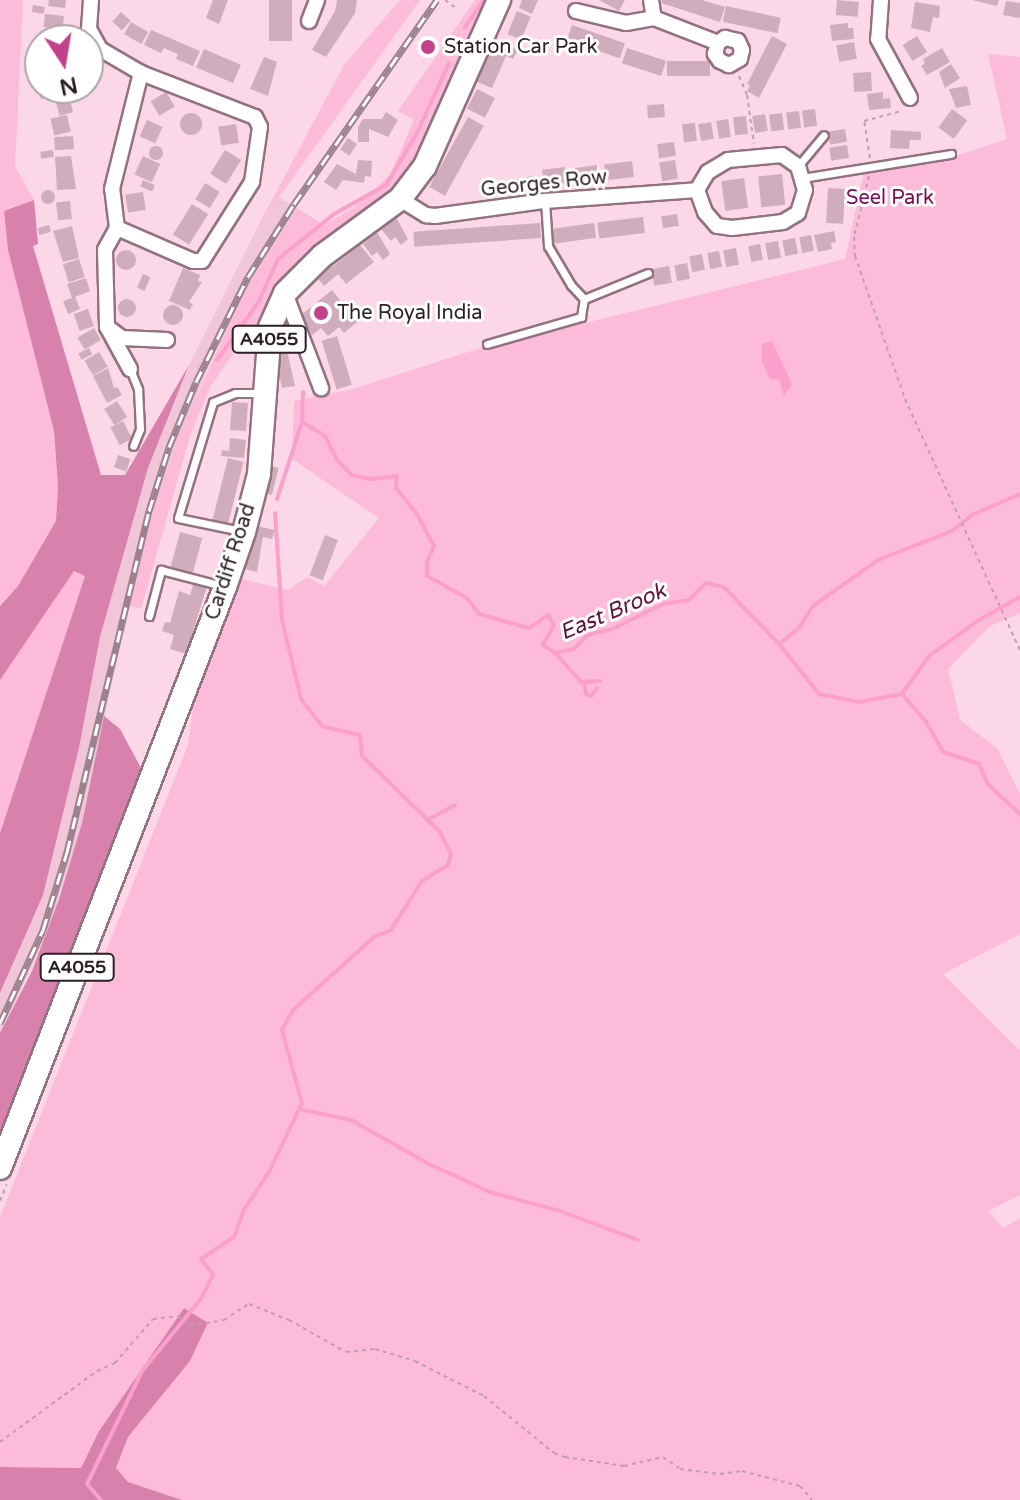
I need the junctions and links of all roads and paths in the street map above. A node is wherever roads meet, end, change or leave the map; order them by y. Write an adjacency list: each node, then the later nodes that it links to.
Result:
1 (91, 0): 12 (street)
2 (317, 0): 10 (street)
3 (445, 0): 7 (path)
4 (499, 0): 19 (main road, Cardiff Road / A4055)
5 (651, 0): 9 (street)
6 (881, 0): 13 (street)
7 (457, 9)
8 (576, 11): 9 (street)
9 (654, 18): 11 (street)
10 (309, 21)
11 (734, 63): 16 (path)
12 (141, 73): 21 (street); 21 (street)
13 (910, 98)
14 (824, 135): 17 (lane)
15 (951, 154): 17 (lane)
16 (755, 157): 17 (street); 18 (street)
17 (800, 172): 18 (street)
18 (697, 190): 20 (street, Georges Row)
19 (400, 199): 20 (street, Georges Row); 24 (main road, Cardiff Road / A4055)
20 (545, 201): 25 (lane)
21 (117, 228): 26 (street)
22 (855, 256): 36 (path)
23 (648, 273): 25 (lane)
24 (285, 293): 30 (street); 31 (main road, Cardiff Road / A4055)
25 (584, 299): 28 (lane)
26 (107, 327): 27 (street); 29 (street)
27 (167, 340)
28 (487, 344)
29 (130, 369): 32 (lane)
30 (321, 388)
31 (266, 394): 33 (main road, Cardiff Road / A4055); 33 (lane)
32 (133, 446)
33 (244, 532): 34 (main road, Cardiff Road / A4055)
34 (225, 587): 35 (lane); 37 (main road, Cardiff Road / A4055)
35 (149, 616)
36 (1020, 650)
37 (0, 1168)
38 (0, 1442): 39 (path)
39 (812, 1500)

